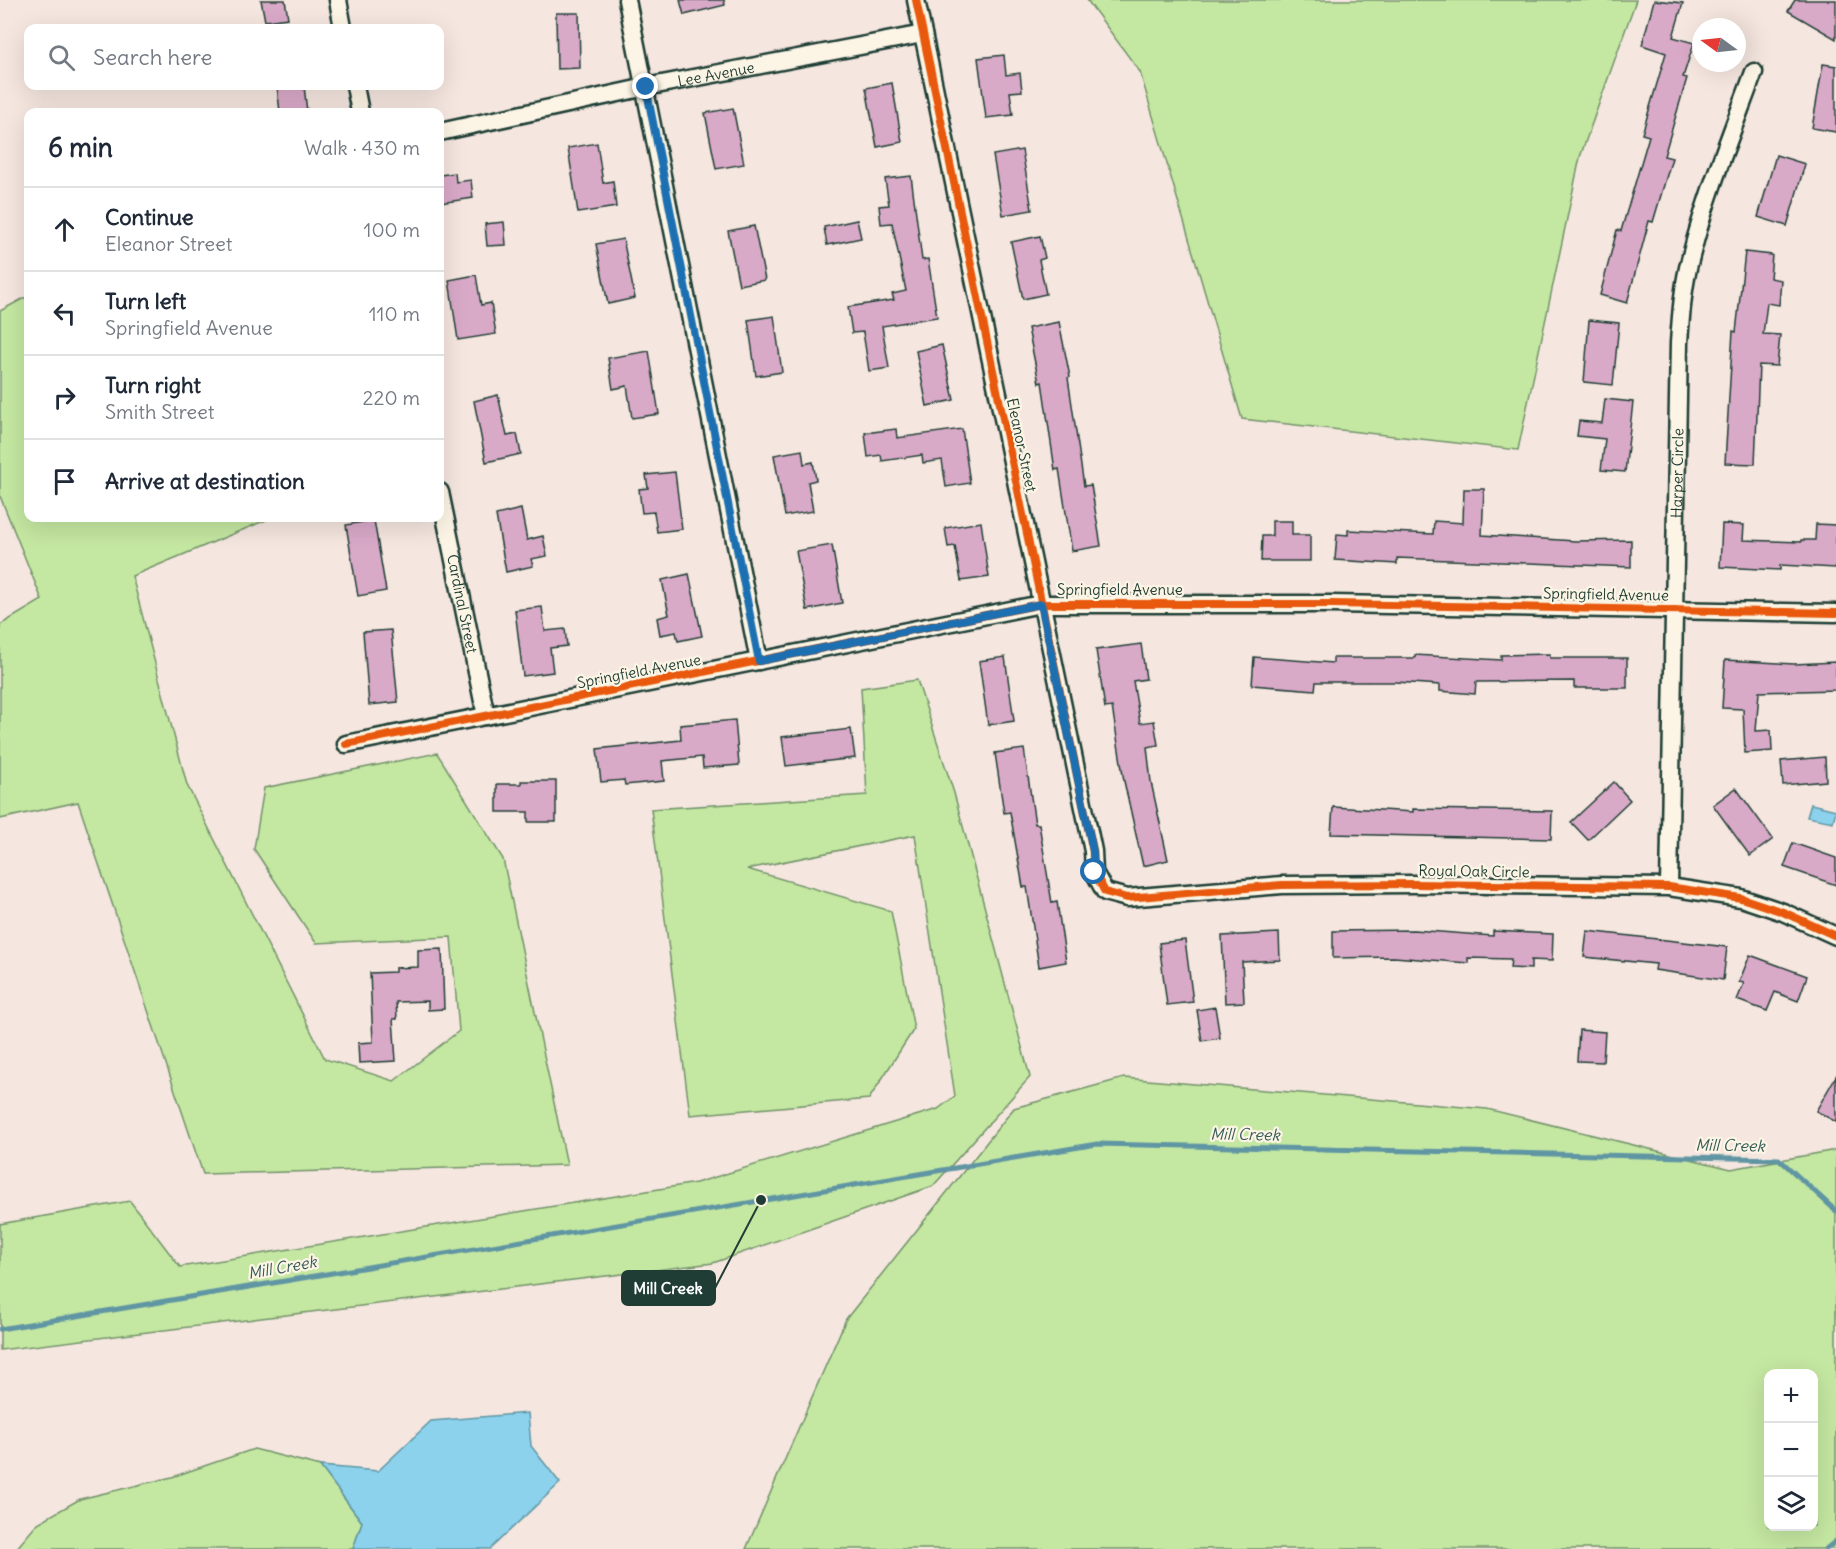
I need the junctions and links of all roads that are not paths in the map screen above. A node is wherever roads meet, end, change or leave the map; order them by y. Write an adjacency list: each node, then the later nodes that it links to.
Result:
1 (338, 0): 4 (street)
2 (627, 0): 7 (street)
3 (916, 0): 5 (street, Eleanor Street)
4 (343, 24)
5 (923, 34): 7 (street, Lee Avenue); 12 (street, Eleanor Street)
6 (1754, 72): 13 (street, Harper Circle)
7 (646, 87): 10 (street, Lee Avenue); 15 (street)
8 (356, 90): 9 (street)
9 (359, 108)
10 (444, 131)
11 (444, 511): 16 (street, Cardinal Street)
12 (1041, 604): 13 (street, Springfield Avenue); 15 (street, Springfield Avenue); 19 (street, Eleanor Street)
13 (1674, 609): 14 (street, Springfield Avenue); 18 (street, Harper Circle)
14 (1836, 613)
15 (759, 661): 16 (street, Springfield Avenue)
16 (486, 716): 17 (street, Springfield Avenue)
17 (346, 744)
18 (1669, 887): 19 (street, Royal Oak Circle); 20 (street, Royal Oak Circle)
19 (1106, 892)
20 (1836, 936)

